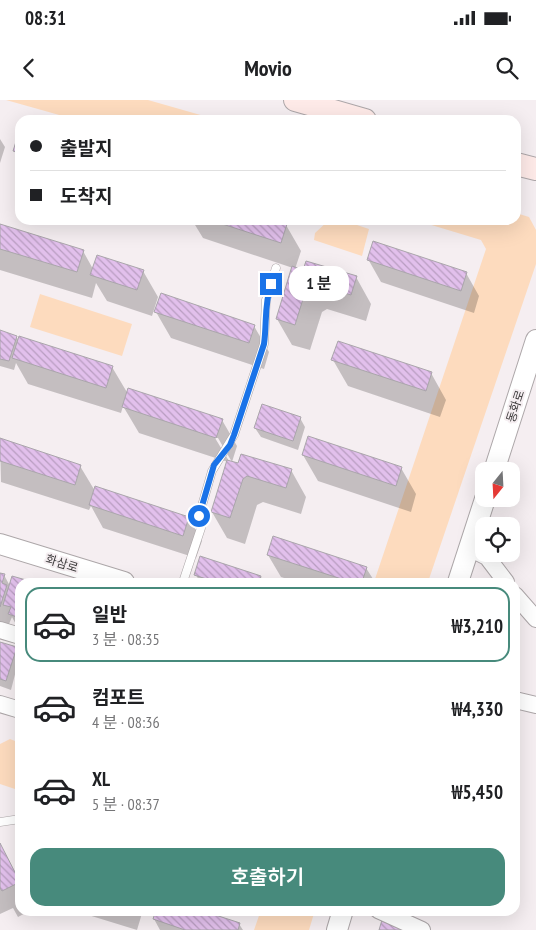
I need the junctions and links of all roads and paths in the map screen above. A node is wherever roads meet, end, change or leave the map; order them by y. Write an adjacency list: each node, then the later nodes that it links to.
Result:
1 (295, 100): 2 (main road)
2 (348, 115)
3 (521, 165): 4 (main road)
4 (536, 169)
5 (276, 268): 12 (lane)
6 (536, 340): 7 (street, 동화로)
7 (497, 462)
8 (482, 508): 10 (street)
9 (0, 544): 11 (street, 화삼로)
10 (469, 548): 13 (street); 14 (street)
11 (111, 578)
12 (184, 578)
13 (459, 578)
14 (503, 578)
15 (520, 601): 16 (street)
16 (536, 619)
17 (0, 630): 18 (street)
18 (15, 634)
19 (520, 701): 21 (street)
20 (0, 704): 22 (street)
21 (536, 705)
22 (15, 708)
23 (15, 820): 24 (lane)
24 (0, 822)
25 (341, 916): 27 (street)
26 (391, 916): 28 (street)
27 (337, 930)
28 (422, 930)

